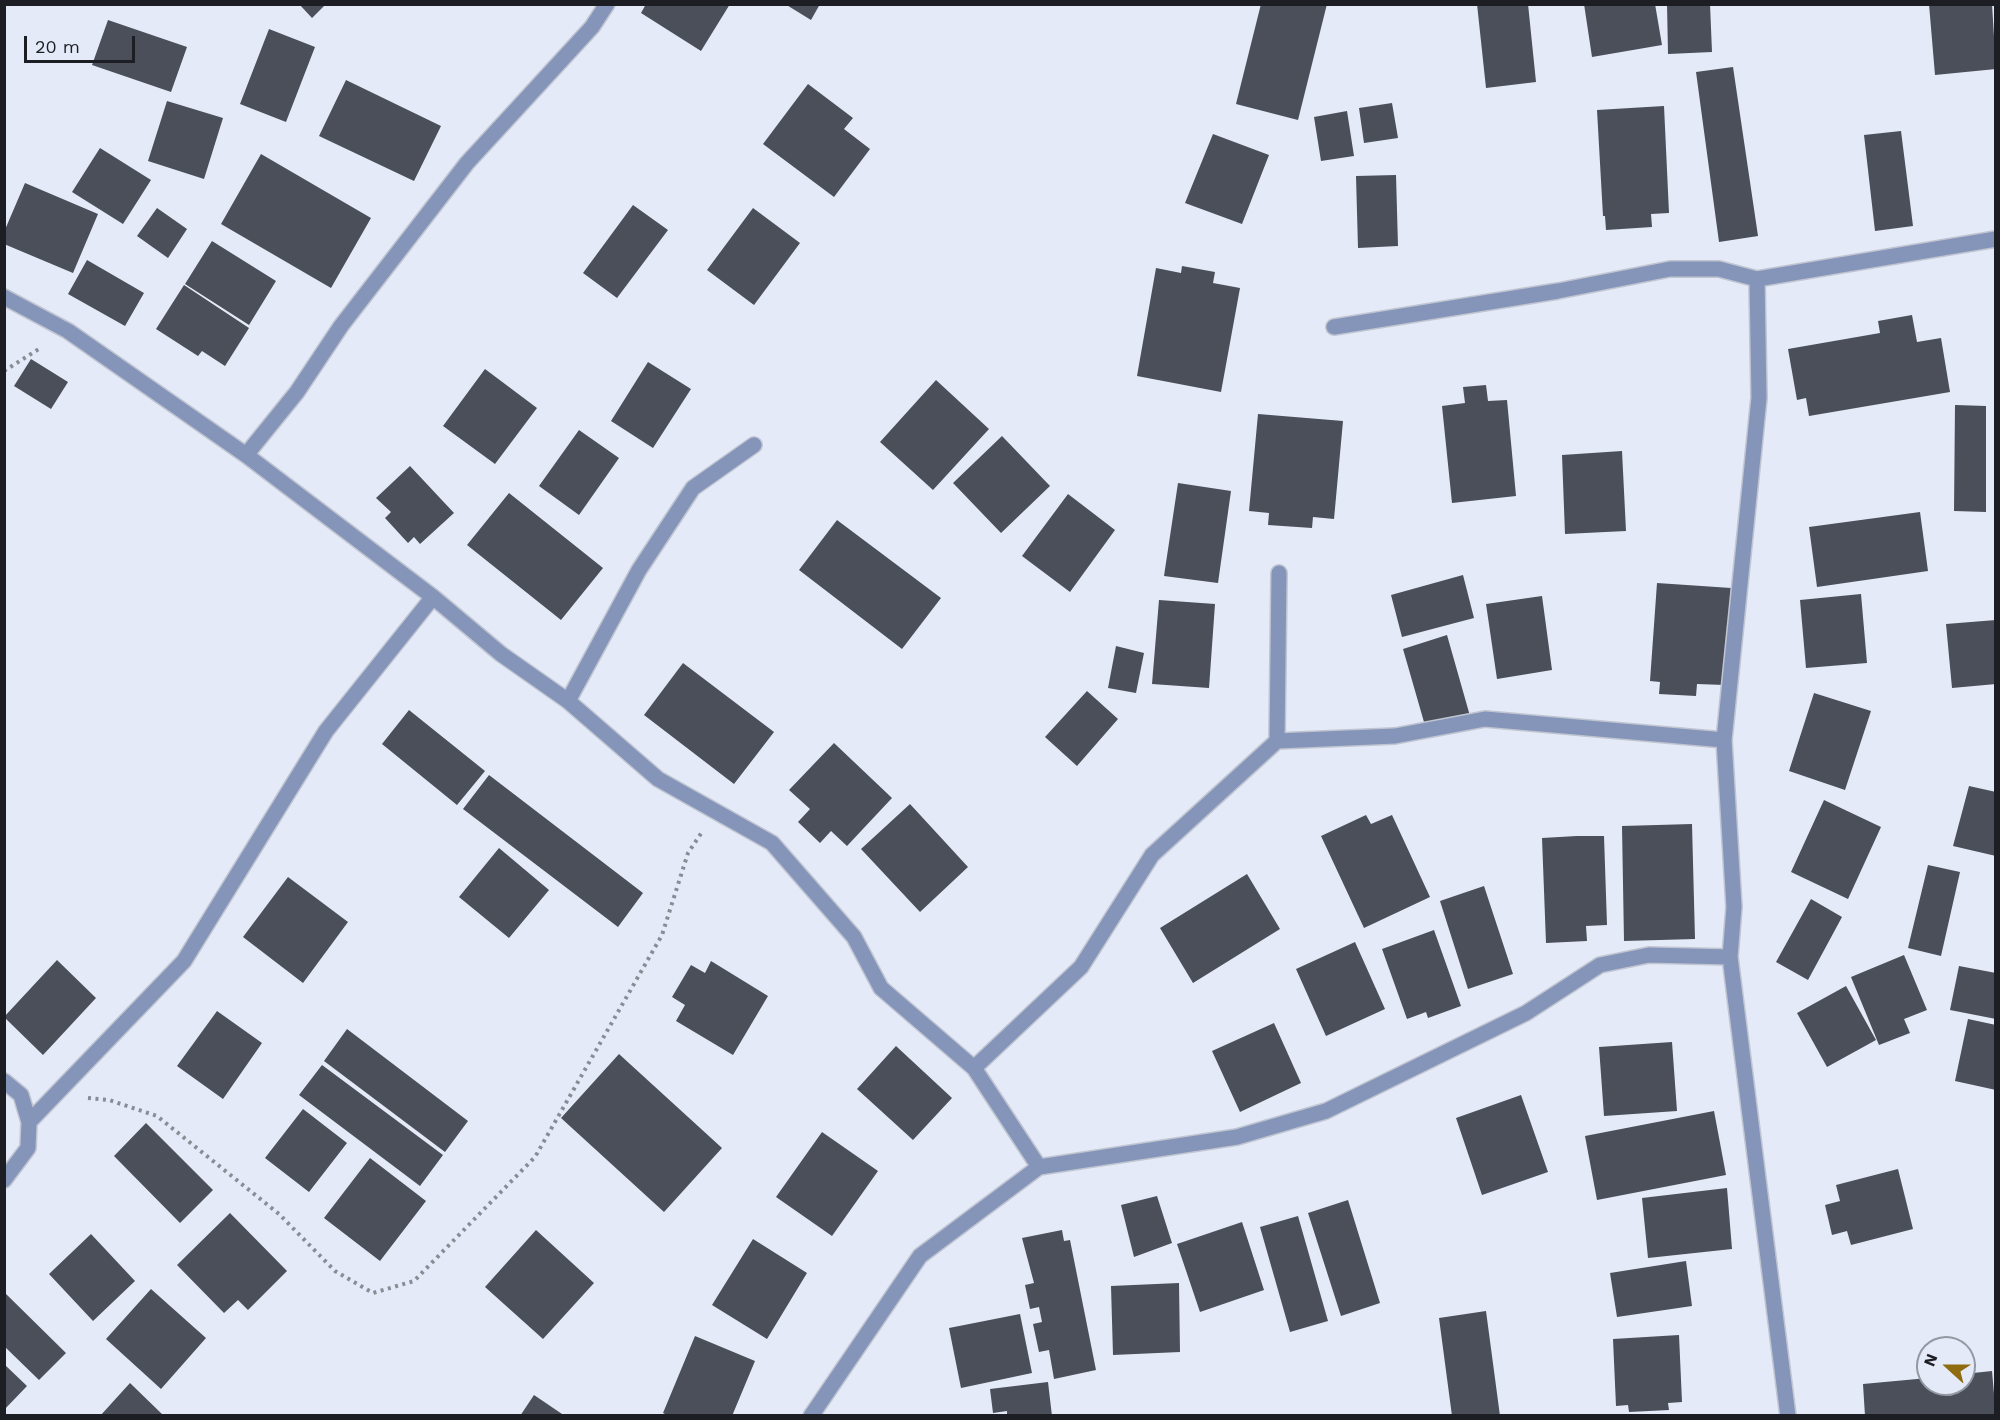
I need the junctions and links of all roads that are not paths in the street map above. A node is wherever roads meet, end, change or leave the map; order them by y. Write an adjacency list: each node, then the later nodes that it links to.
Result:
1 (607, 4): 7 (street)
2 (1995, 239): 3 (street)
3 (1757, 279): 5 (street); 11 (street)
4 (4, 297): 7 (street)
5 (1334, 327)
6 (753, 445): 10 (street)
7 (246, 455): 9 (street)
8 (1279, 573): 12 (street)
9 (433, 597): 10 (street); 16 (street)
10 (568, 700): 14 (street)
11 (1724, 740): 12 (street); 13 (street)
12 (1277, 741): 14 (street)
13 (1730, 957): 17 (street); 20 (street)
14 (975, 1068): 17 (street)
15 (4, 1081): 16 (street)
16 (29, 1122): 18 (street)
17 (1039, 1167): 19 (street)
18 (4, 1180)
19 (811, 1416)
20 (1788, 1416)

